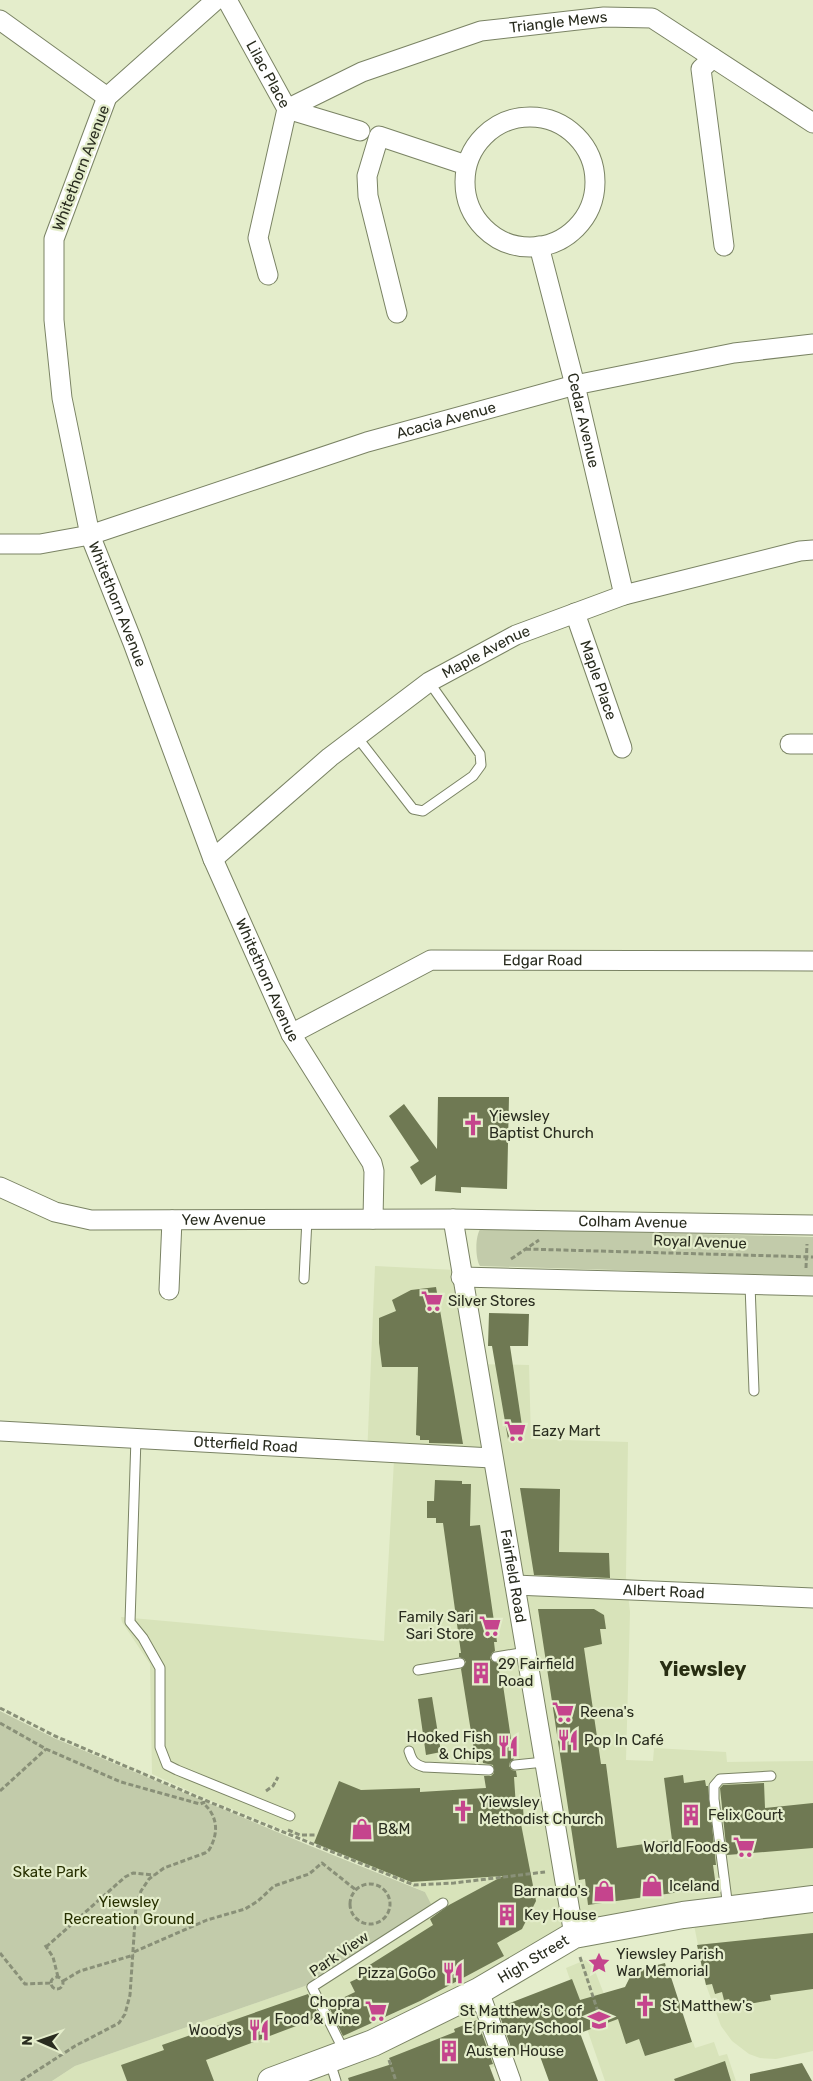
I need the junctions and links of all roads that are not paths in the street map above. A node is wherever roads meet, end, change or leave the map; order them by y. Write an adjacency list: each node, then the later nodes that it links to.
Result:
1 (216, 0): 5 (street, Whitethorn Avenue)
2 (227, 0): 6 (street, Lilac Place)
3 (0, 20): 5 (street)
4 (713, 58): 6 (street, Triangle Mews); 7 (street, Triangle Mews); 11 (street)
5 (108, 97): 16 (street, Whitethorn Avenue)
6 (287, 109): 8 (street, Lilac Place); 12 (street)
7 (813, 123)
8 (360, 131)
9 (466, 165): 10 (street); 10 (street); 13 (street)
10 (539, 246): 15 (street, Cedar Avenue)
11 (724, 246)
12 (268, 275)
13 (397, 313)
14 (813, 344): 15 (street, Acacia Avenue)
15 (575, 385): 16 (street, Acacia Avenue); 19 (street, Cedar Avenue)
16 (90, 536): 17 (street, Acacia Avenue); 26 (street, Whitethorn Avenue)
17 (0, 544)
18 (813, 550): 19 (street, Maple Avenue)
19 (624, 595): 20 (street, Maple Avenue)
20 (575, 613): 21 (street, Maple Avenue); 25 (street, Maple Place)
21 (428, 682): 22 (street, Maple Avenue); 22 (lane)
22 (357, 736): 26 (street, Maple Avenue)
23 (790, 744): 24 (street)
24 (813, 744)
25 (622, 748)
26 (213, 859): 28 (street, Whitethorn Avenue)
27 (813, 960): 28 (street, Edgar Road)
28 (290, 1034): 31 (street, Whitethorn Avenue)
29 (0, 1187): 33 (street, Yew Avenue)
30 (307, 1218): 31 (street, Yew Avenue); 33 (street, Yew Avenue); 36 (lane)
31 (373, 1219): 32 (street, Yew Avenue)
32 (453, 1219): 34 (street, Colham Avenue); 35 (street, Fairfield Road)
33 (172, 1220): 39 (street)
34 (810, 1225)
35 (462, 1277): 37 (street); 43 (street, Fairfield Road)
36 (304, 1279)
37 (750, 1285): 38 (street); 40 (lane)
38 (809, 1286)
39 (169, 1290)
40 (754, 1391)
41 (0, 1430): 42 (street, Otterfield Road)
42 (136, 1437): 43 (street, Otterfield Road); 55 (lane)
43 (492, 1458): 44 (street, Fairfield Road)
44 (515, 1584): 45 (street, Albert Road); 46 (street, Fairfield Road)
45 (813, 1598)
46 (526, 1652): 47 (lane); 51 (street, Fairfield Road)
47 (496, 1657)
48 (460, 1663): 49 (lane)
49 (418, 1670)
50 (409, 1751): 53 (lane)
51 (544, 1762): 52 (lane); 59 (street, Fairfield Road)
52 (515, 1765)
53 (489, 1770)
54 (772, 1776): 58 (lane)
55 (290, 1816)
56 (813, 1899): 58 (street, High Street)
57 (443, 1903): 61 (lane, Park View)
58 (728, 1908): 59 (street, High Street)
59 (574, 1935): 60 (street, High Street)
60 (479, 1991): 61 (street, High Street); 63 (street)
61 (337, 2065): 62 (street, High Street)
62 (287, 2078)
63 (511, 2081)

